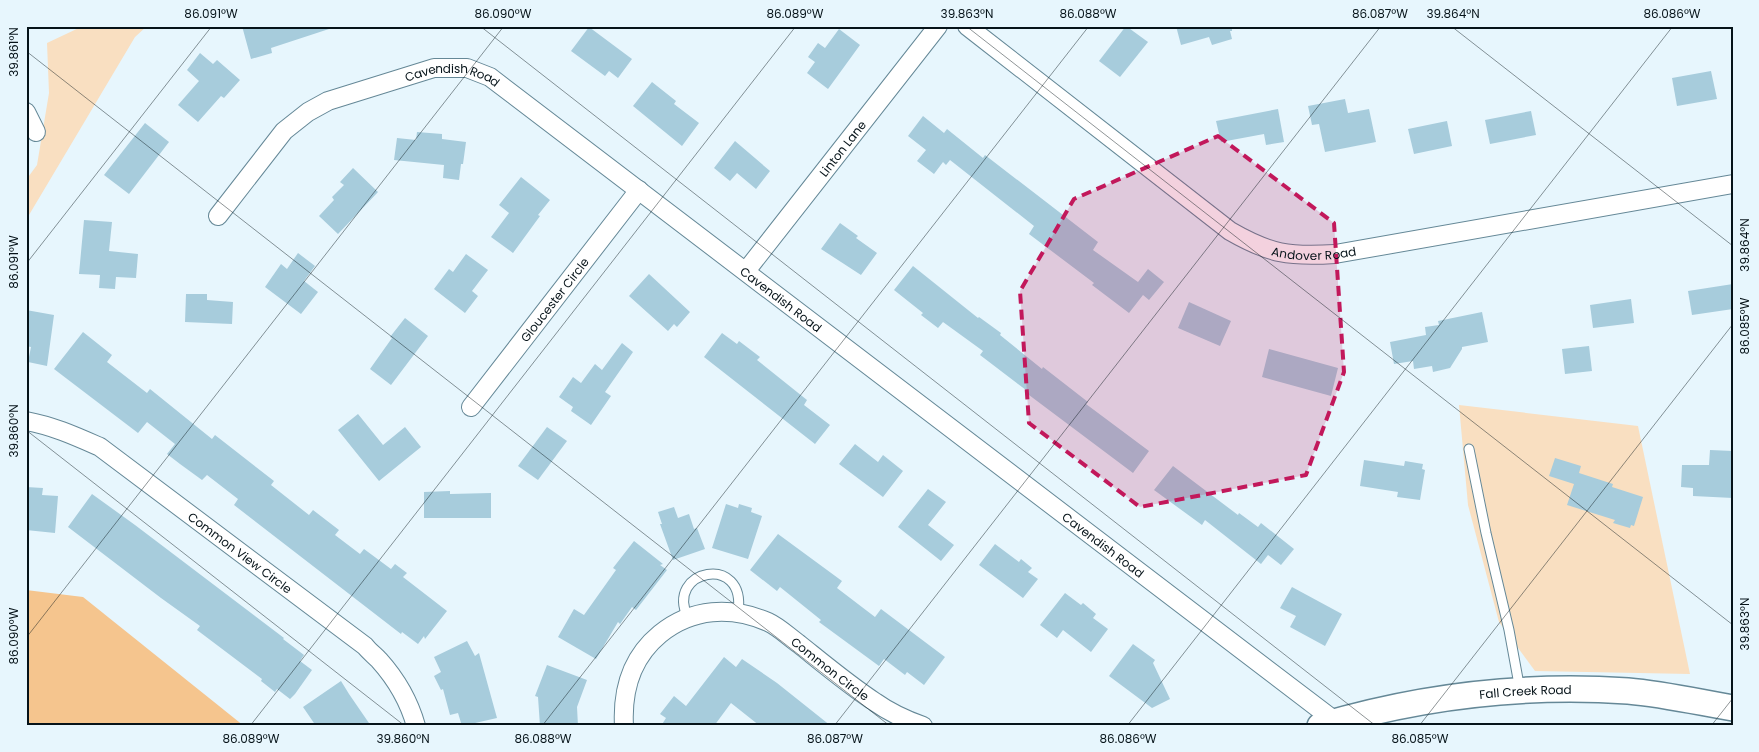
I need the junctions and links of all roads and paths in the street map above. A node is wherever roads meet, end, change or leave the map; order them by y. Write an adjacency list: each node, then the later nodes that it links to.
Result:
1 (938, 26): 8 (street, Linton Lane)
2 (966, 26): 5 (street, Andover Road)
3 (26, 112): 4 (street)
4 (36, 132)
5 (1733, 184)
6 (639, 190): 7 (street, Cavendish Road); 8 (street, Cavendish Road); 9 (street, Gloucester Circle)
7 (218, 216)
8 (746, 271): 16 (street, Cavendish Road)
9 (471, 407)
10 (26, 421): 17 (street, Common View Circle)
11 (1469, 449): 14 (lane)
12 (738, 612): 13 (street, Common Circle); 13 (lane); 19 (street, Common Circle)
13 (688, 618): 18 (street, Common Circle)
14 (1520, 690): 15 (main road, Fall Creek Road); 16 (main road, Fall Creek Road)
15 (1733, 708)
16 (1328, 724)
17 (416, 726)
18 (624, 726)
19 (923, 726)

